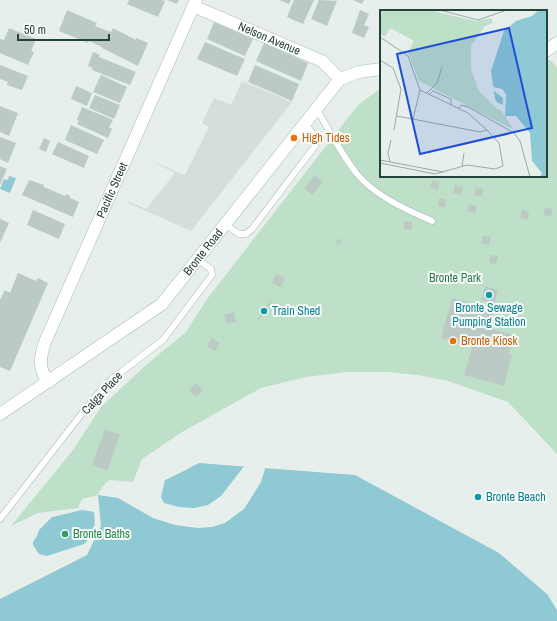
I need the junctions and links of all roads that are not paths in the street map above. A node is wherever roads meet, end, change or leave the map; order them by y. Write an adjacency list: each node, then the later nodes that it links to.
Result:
1 (195, 3): 5 (street, Nelson Avenue); 11 (street, Pacific Street)
2 (557, 43): 3 (street)
3 (547, 50)
4 (380, 69): 5 (street)
5 (340, 79): 6 (street, Bronte Road)
6 (316, 108): 7 (street, Bronte Road); 8 (lane)
7 (304, 124): 9 (street, Bronte Road); 9 (lane)
8 (432, 221)
9 (224, 224): 10 (street, Bronte Road)
10 (197, 259): 11 (street, Bronte Road); 13 (lane, Calga Place)
11 (48, 382): 12 (street, Bronte Road)
12 (0, 414)
13 (0, 519)

